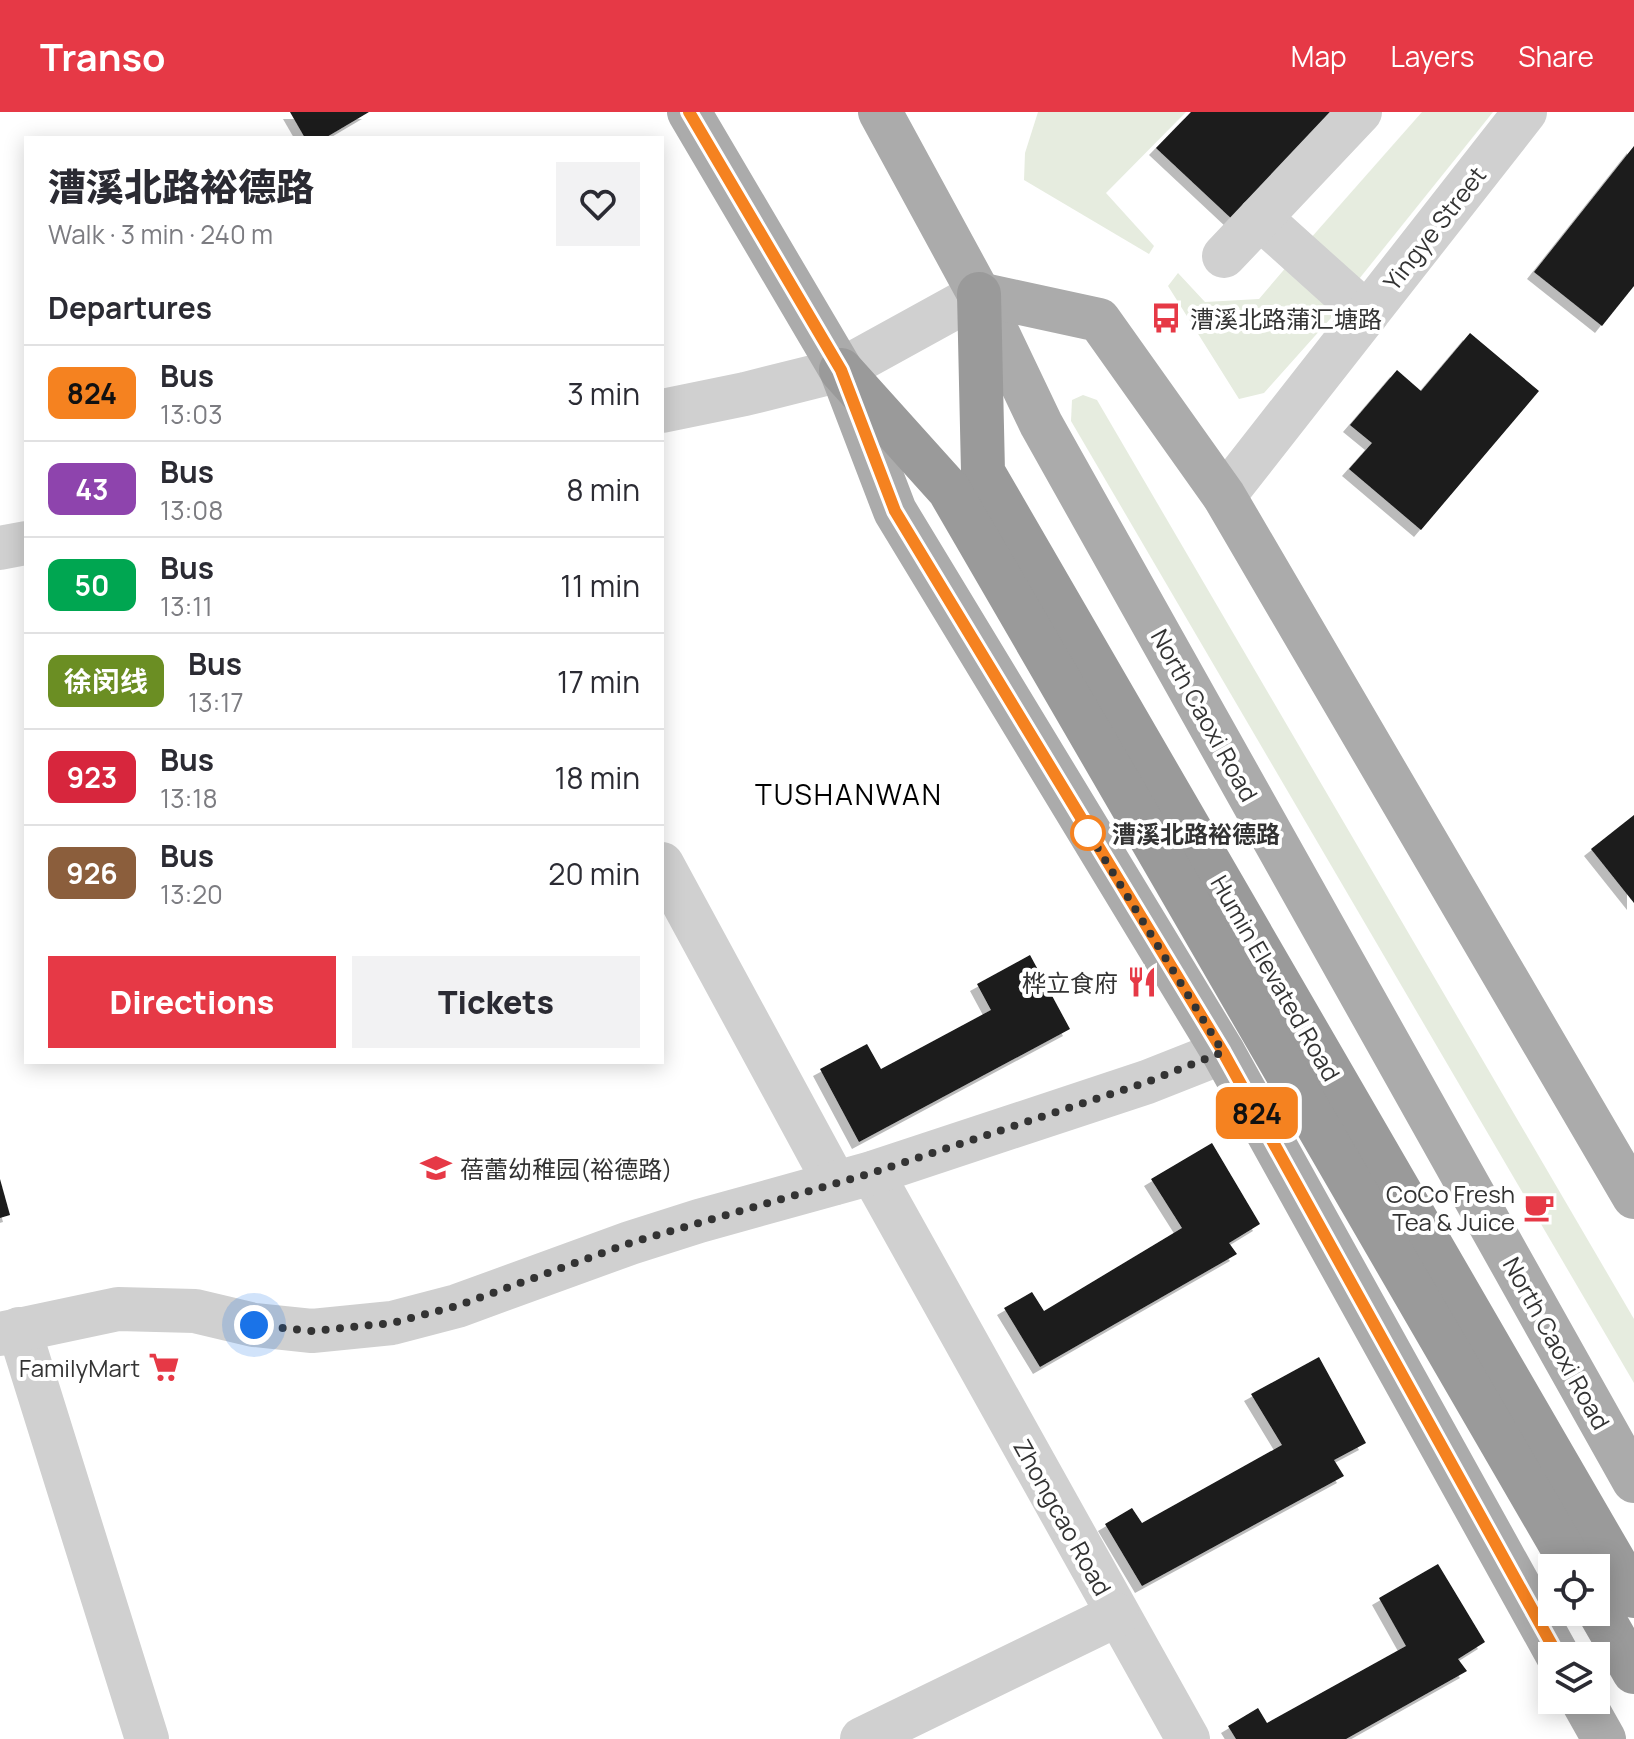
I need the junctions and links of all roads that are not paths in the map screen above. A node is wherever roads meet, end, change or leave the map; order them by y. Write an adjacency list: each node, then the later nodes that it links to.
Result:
1 (689, 112): 9 (main road)
2 (880, 112): 7 (main road, North Caoxi Road)
3 (1360, 112): 5 (street)
4 (1525, 112): 8 (street, Yingye Street)
5 (1260, 218): 6 (street); 8 (street)
6 (1224, 256)
7 (979, 294): 9 (street); 11 (highway, Humin Elevated Road); 12 (main road); 20 (main road, North Caoxi Road)
8 (1367, 314): 12 (street, Yingye Street)
9 (841, 370): 10 (street); 11 (highway, Humin Elevated Road); 16 (main road)
10 (664, 411)
11 (966, 481): 21 (highway); 22 (highway, Humin Elevated Road)
12 (1224, 496): 18 (main road)
13 (24, 543): 14 (street)
14 (0, 548)
15 (664, 867): 17 (street, Zhongcao Road)
16 (1223, 1052): 17 (street); 25 (main road)
17 (853, 1178): 19 (street); 23 (street, Zhongcao Road)
18 (1634, 1197)
19 (9, 1332): 28 (street)
20 (1634, 1481)
21 (1566, 1554)
22 (1634, 1596)
23 (1117, 1615): 29 (street, Zhongcao Road); 30 (street)
24 (1608, 1626): 26 (highway)
25 (1550, 1642)
26 (1634, 1672)
27 (1590, 1714): 31 (main road)
28 (147, 1739)
29 (862, 1739)
30 (1188, 1739)
31 (1604, 1739)

